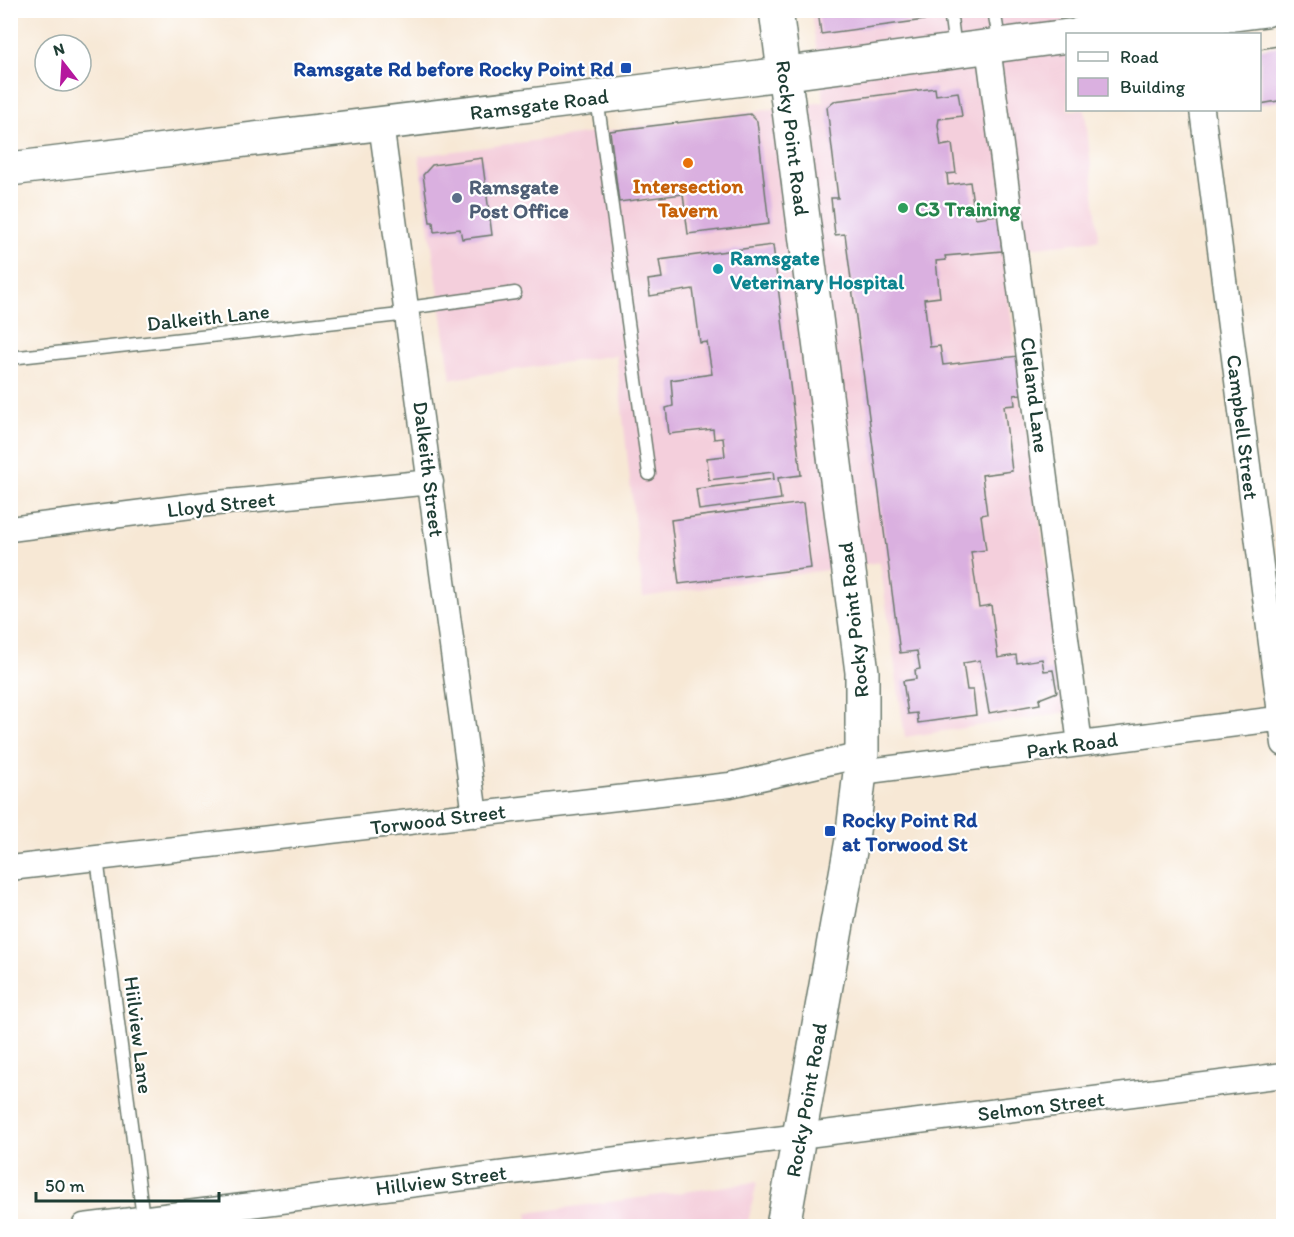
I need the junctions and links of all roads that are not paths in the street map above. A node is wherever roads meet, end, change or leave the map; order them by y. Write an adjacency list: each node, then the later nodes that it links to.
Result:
1 (776, 10): 10 (main road, Rocky Point Road)
2 (950, 10): 9 (lane)
3 (994, 10): 8 (lane)
4 (1266, 10): 5 (main road)
5 (1190, 22): 6 (main road)
6 (1089, 33)
7 (1066, 36): 8 (main road, Ramsgate Road)
8 (994, 46): 9 (main road, Ramsgate Road); 22 (street, Cleland Lane)
9 (955, 50): 10 (main road, Ramsgate Road)
10 (785, 73): 11 (main road, Ramsgate Road); 24 (main road, Rocky Point Road)
11 (597, 97): 13 (main road, Ramsgate Road); 18 (lane)
12 (1202, 111): 21 (street, Campbell Street)
13 (381, 124): 14 (main road, Ramsgate Road); 16 (street, Dalkeith Street)
14 (10, 168)
15 (515, 293): 16 (lane, Dalkeith Lane)
16 (409, 311): 17 (lane, Dalkeith Lane); 19 (street, Dalkeith Street)
17 (10, 358)
18 (649, 474)
19 (431, 482): 20 (street, Lloyd Street); 25 (street, Dalkeith Street)
20 (10, 529)
21 (1282, 719): 22 (street, Park Road); 23 (street, Campbell Street)
22 (1080, 744): 24 (street, Park Road)
23 (1284, 744)
24 (862, 763): 25 (street, Torwood Street); 29 (main road, Rocky Point Road)
25 (475, 815): 26 (street, Torwood Street)
26 (97, 858): 27 (street, Torwood Street); 30 (lane, Hiilview Lane)
27 (10, 868)
28 (1284, 1075): 29 (street, Selmon Street)
29 (799, 1138): 30 (street, Hillview Street); 32 (main road, Rocky Point Road)
30 (143, 1218): 31 (street, Hillview Street)
31 (84, 1227)
32 (783, 1227)

